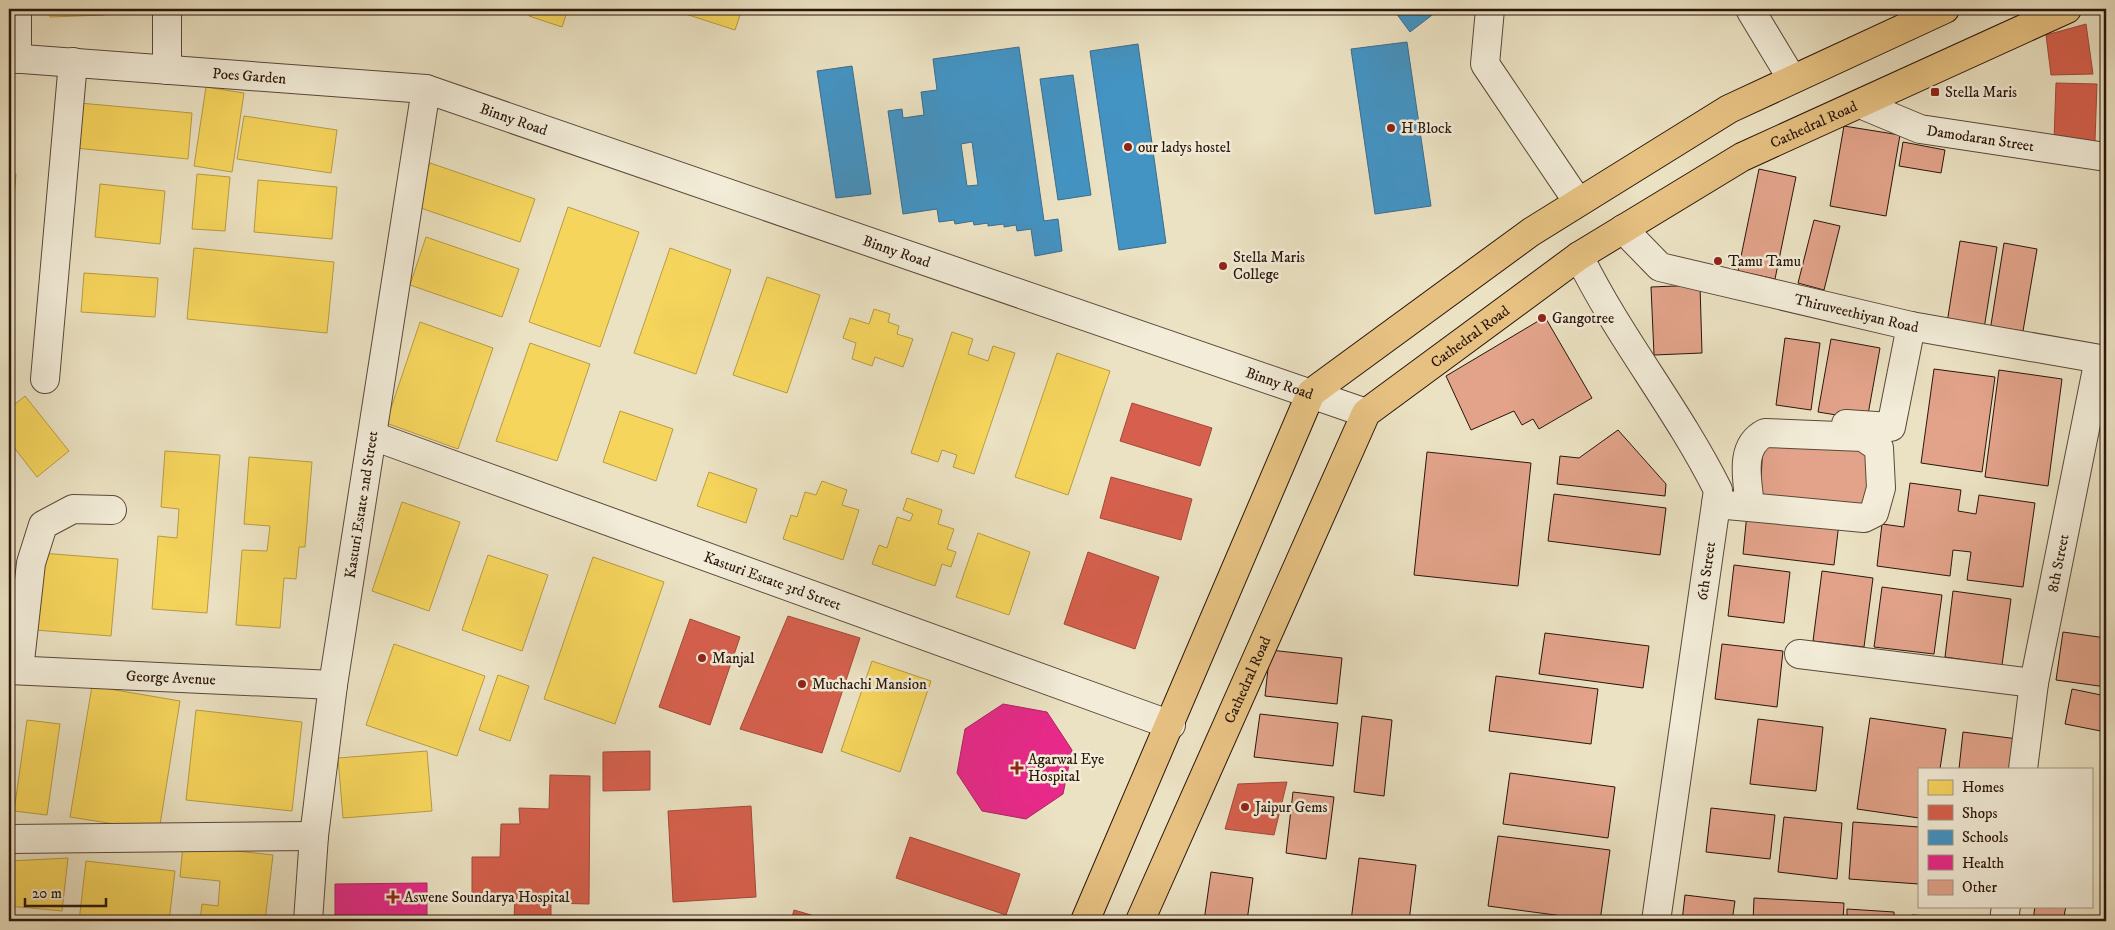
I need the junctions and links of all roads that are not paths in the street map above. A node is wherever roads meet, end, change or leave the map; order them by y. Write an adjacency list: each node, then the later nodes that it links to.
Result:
1 (17, 9): 7 (street)
2 (167, 9): 9 (street)
3 (1490, 9): 14 (street)
4 (1945, 9): 10 (main road)
5 (2067, 9): 12 (main road, Cathedral Road)
6 (1751, 10): 10 (street)
7 (13, 58): 8 (street, Poes Garden)
8 (73, 62): 9 (street, Poes Garden); 19 (street)
9 (167, 70): 11 (street, Poes Garden)
10 (1792, 79): 14 (main road)
11 (426, 89): 20 (street, Binny Road); 23 (street, Kasturi Estate 2nd Street)
12 (1860, 104): 13 (street, Damodaran Street); 15 (main road, Cathedral Road)
13 (2106, 157)
14 (1578, 202): 20 (main road)
15 (1623, 230): 16 (main road, Cathedral Road); 17 (street, Thiruveethiyan Road)
16 (1579, 256): 21 (main road, Cathedral Road); 24 (street, 6th Street)
17 (1911, 326): 18 (street, Thiruveethiyan Road); 22 (street)
18 (2103, 359): 29 (street, 8th Street)
19 (45, 379)
20 (1311, 393): 21 (street, Binny Road); 31 (main road)
21 (1366, 413): 38 (main road, Cathedral Road)
22 (1780, 418)
23 (374, 436): 30 (street, Kasturi Estate 2nd Street); 31 (street, Kasturi Estate 3rd Street)
24 (1716, 504): 25 (street); 39 (street, 6th Street)
25 (1750, 507): 25 (street)
26 (112, 510): 28 (street)
27 (1799, 654): 29 (street)
28 (14, 670): 30 (street, George Avenue)
29 (2034, 683): 32 (street, 8th Street)
30 (333, 685): 33 (street, Kasturi Estate 2nd Street)
31 (1170, 725): 37 (main road)
32 (2023, 768)
33 (314, 836): 34 (street); 36 (street, Kasturi Estate 2nd Street)
34 (9, 839)
35 (2006, 908): 40 (street)
36 (308, 921)
37 (1085, 921)
38 (1140, 921)
39 (1656, 921)
40 (2004, 921)

